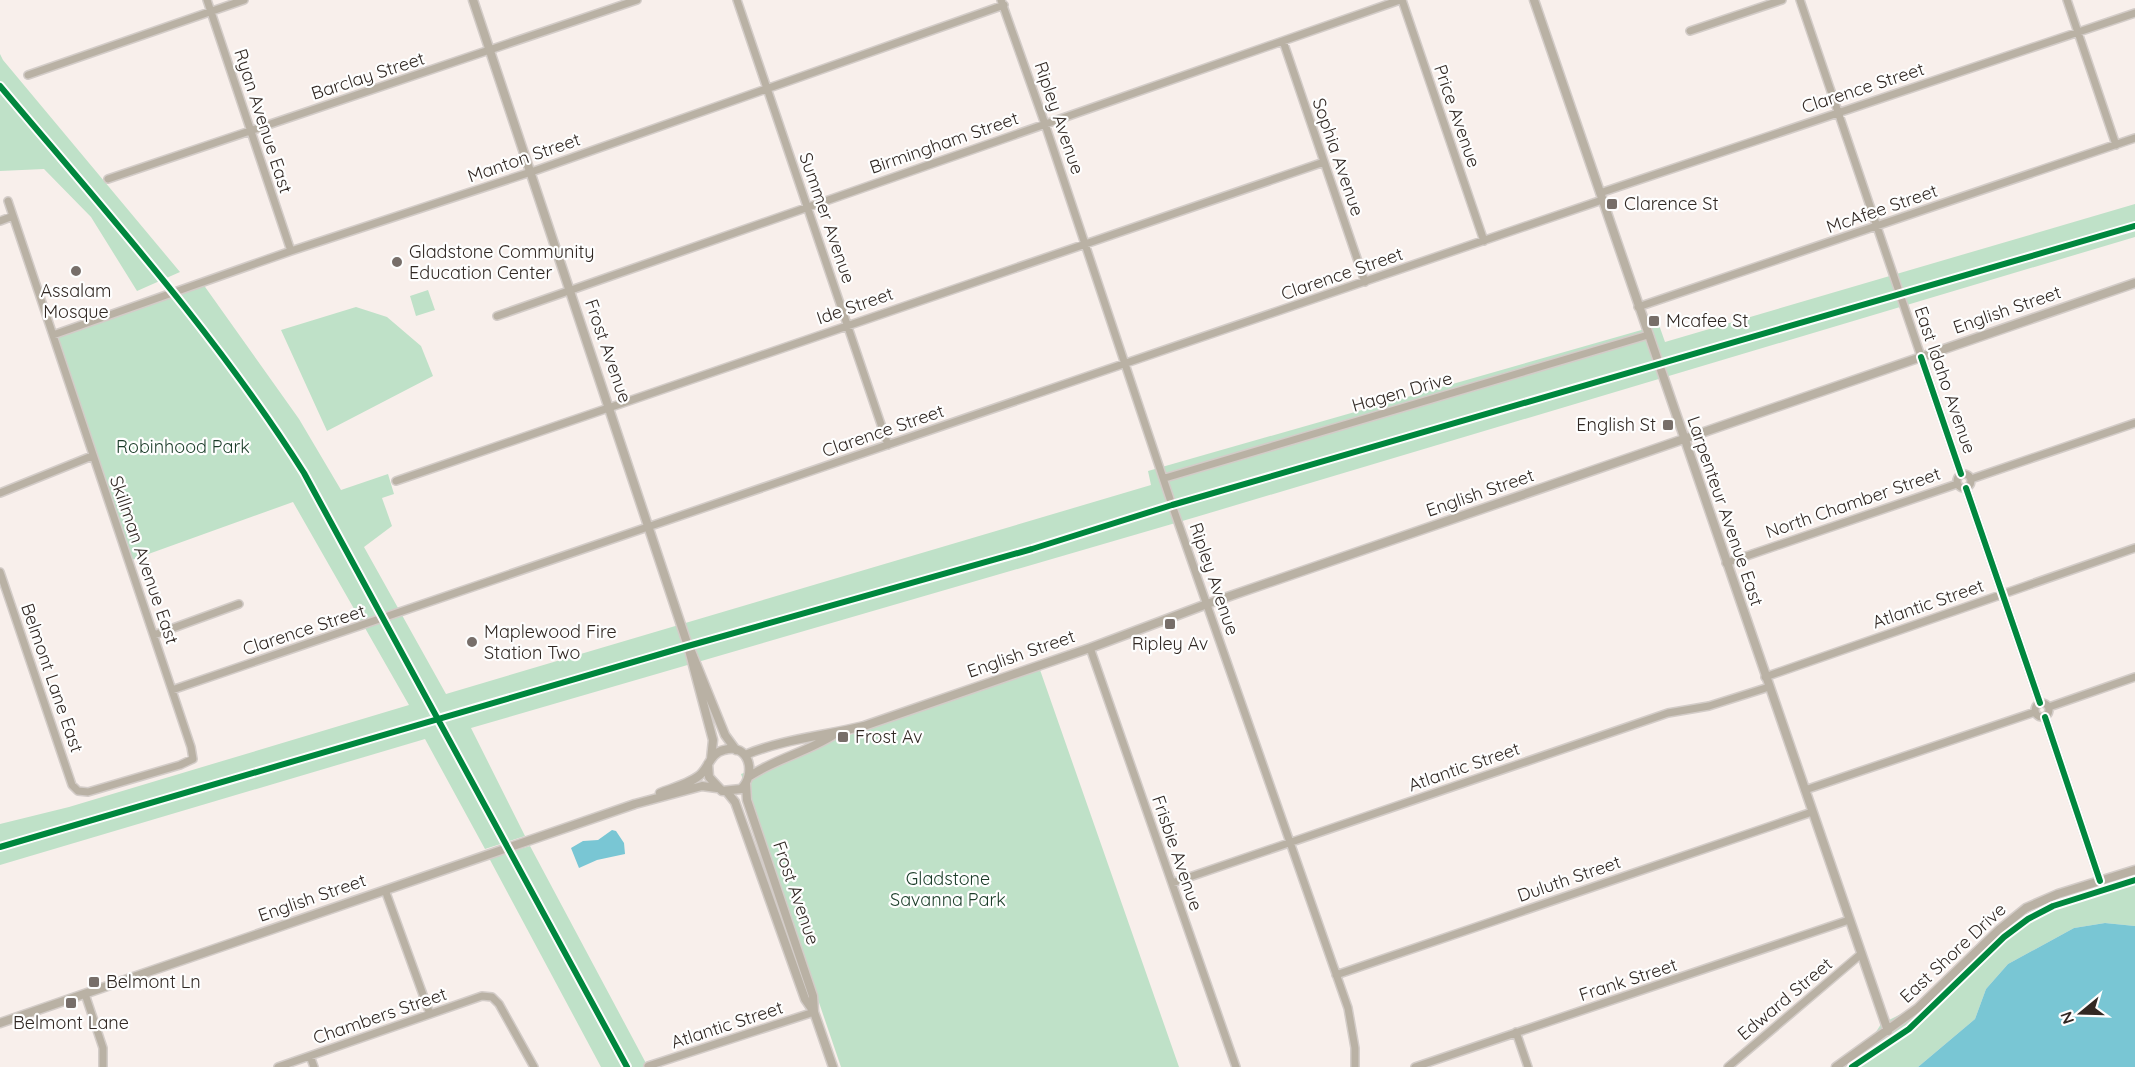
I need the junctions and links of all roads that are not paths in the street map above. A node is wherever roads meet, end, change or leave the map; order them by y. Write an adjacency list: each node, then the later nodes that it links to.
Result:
1 (207, 0): 12 (street, Ryan Avenue East)
2 (244, 0): 12 (street)
3 (473, 0): 17 (street, Frost Avenue)
4 (637, 0): 17 (street, Barclay Street)
5 (737, 0): 19 (street, Summer Avenue)
6 (1401, 0): 16 (street, Birmingham Street); 34 (street, Price Avenue)
7 (1534, 0): 28 (street, Larpenteur Avenue East)
8 (1782, 0): 14 (street)
9 (1800, 0): 20 (street, East Idaho Avenue)
10 (2067, 0): 15 (street)
11 (1002, 3): 19 (street, Manton Street); 21 (street, Ripley Avenue)
12 (211, 11): 18 (street); 22 (street, Ryan Avenue East)
13 (2135, 13): 15 (street, Clarence Street)
14 (1690, 31)
15 (2078, 32): 20 (street, Clarence Street); 24 (street)
16 (1283, 41): 21 (street, Birmingham Street); 25 (street, Sophia Avenue)
17 (490, 52): 22 (street, Barclay Street); 26 (street, Frost Avenue)
18 (28, 75)
19 (767, 88): 26 (street, Manton Street); 30 (street, Summer Avenue)
20 (1839, 113): 28 (street, Clarence Street); 33 (street, East Idaho Avenue)
21 (1045, 124): 30 (street, Birmingham Street); 35 (street, Ripley Avenue)
22 (251, 130): 27 (street, Barclay Street); 36 (street, Ryan Avenue East)
23 (2135, 138): 24 (street, McAfee Street)
24 (2116, 145): 33 (street, McAfee Street)
25 (1324, 162): 35 (street, Ide Street); 37 (street, Sophia Avenue)
26 (531, 172): 36 (street, Manton Street); 39 (street, Frost Avenue)
27 (108, 179)
28 (1601, 196): 34 (street, Clarence Street); 40 (street, Larpenteur Avenue East)
29 (8, 201): 31 (street, Skillman Avenue East)
30 (807, 206): 39 (street, Birmingham Street); 42 (street, Summer Avenue)
31 (13, 216): 32 (street); 43 (street, Skillman Avenue East)
32 (0, 221)
33 (1877, 227): 40 (street, McAfee Street); 45 (street, East Idaho Avenue)
34 (1484, 241): 37 (street, Clarence Street)
35 (1085, 243): 42 (street, Ide Street); 46 (street, Ripley Avenue)
36 (291, 251): 43 (street, Manton Street)
37 (1365, 282): 46 (street, Clarence Street)
38 (2135, 283): 45 (street, English Street)
39 (570, 291): 41 (street, Birmingham Street); 47 (street, Frost Avenue)
40 (1638, 307): 44 (street, Larpenteur Avenue East)
41 (497, 316)
42 (847, 325): 47 (street, Ide Street); 50 (street, Summer Avenue)
43 (53, 335): 51 (street, Skillman Avenue East)
44 (1648, 335): 49 (street, Larpenteur Avenue East); 53 (street, Hagen Drive)
45 (1921, 357): 49 (street, English Street); 52 (street, East Idaho Avenue)
46 (1126, 364): 50 (street, Clarence Street); 53 (street, Ripley Avenue)
47 (610, 407): 55 (street, Ide Street); 59 (street, Frost Avenue)
48 (2135, 423): 54 (street)
49 (1684, 441): 61 (street, Larpenteur Avenue East); 65 (street, English Street)
50 (888, 445): 59 (street, Clarence Street)
51 (92, 456): 58 (street); 66 (street, Skillman Avenue East)
52 (1961, 474): 54 (street); 56 (street)
53 (1165, 478): 65 (street, Ripley Avenue)
54 (1971, 479): 57 (street)
55 (396, 481)
56 (1957, 484): 57 (street); 61 (street, North Chamber Street)
57 (1966, 488): 63 (street)
58 (0, 493)
59 (650, 527): 67 (street, Frost Avenue); 72 (street, Clarence Street)
60 (2135, 548): 63 (street, Atlantic Street)
61 (1725, 563): 69 (street, Larpenteur Avenue East)
62 (0, 572): 80 (street, Belmont Lane East)
63 (2002, 593): 69 (street, Atlantic Street); 73 (street)
64 (239, 604): 66 (street)
65 (1207, 604): 68 (street, English Street); 88 (street, Ripley Avenue)
66 (154, 635): 72 (street, Skillman Avenue East)
67 (688, 646): 78 (street, Frost Avenue); 81 (street, Frost Avenue)
68 (1090, 648): 77 (street, English Street); 91 (street, Frisbie Avenue)
69 (1765, 677): 71 (street, Larpenteur Avenue East)
70 (2135, 677): 74 (street)
71 (1769, 687): 84 (street, Larpenteur Avenue East); 88 (street, Atlantic Street)
72 (172, 690): 80 (street, Skillman Avenue East)
73 (2040, 703): 74 (street); 75 (street)
74 (2049, 707): 76 (street)
75 (2035, 712): 76 (street); 84 (street)
76 (2045, 717): 90 (street)
77 (835, 733): 79 (street, English Street); 82 (street, English Street)
78 (736, 750): 79 (street); 81 (street)
79 (745, 755): 82 (street)
80 (193, 759)
81 (710, 761): 83 (street); 86 (street, English Street)
82 (748, 780): 85 (street); 97 (street, Frost Avenue)
83 (717, 788): 85 (street); 86 (street, English Street)
84 (1804, 790): 87 (street, Larpenteur Avenue East)
85 (727, 792): 97 (street, Frost Avenue)
86 (635, 804): 92 (street, English Street)
87 (1812, 812): 93 (street, Larpenteur Avenue East); 95 (street, Duluth Street)
88 (1290, 843): 91 (street, Atlantic Street); 95 (street, Ripley Avenue)
89 (2135, 870): 90 (street, East Shore Drive)
90 (2100, 880): 100 (street, East Shore Drive)
91 (1172, 884): 109 (street, Frisbie Avenue)
92 (385, 890): 96 (street, English Street); 98 (street)
93 (1850, 920): 94 (street, Larpenteur Avenue East); 101 (street, Frank Street)
94 (1862, 954): 100 (street, Larpenteur Avenue East); 113 (street, Edward Street)
95 (1336, 975): 110 (street, Ripley Avenue)
96 (85, 994): 99 (street, English Street); 104 (street)
97 (814, 1012): 103 (street, Atlantic Street); 108 (street, Frost Avenue)
98 (430, 1014): 102 (street, Chambers Street); 107 (street, Chambers Street)
99 (0, 1023)
100 (1888, 1031): 114 (street, East Shore Drive)
101 (1516, 1032): 111 (street, Frank Street); 112 (street)
102 (310, 1056): 105 (street, Chambers Street); 106 (street)
103 (648, 1066)
104 (103, 1067)
105 (278, 1067)
106 (314, 1067)
107 (534, 1067)
108 (833, 1067)
109 (1236, 1067)
110 (1355, 1067)
111 (1415, 1067)
112 (1528, 1067)
113 (1728, 1067)
114 (1836, 1067)

